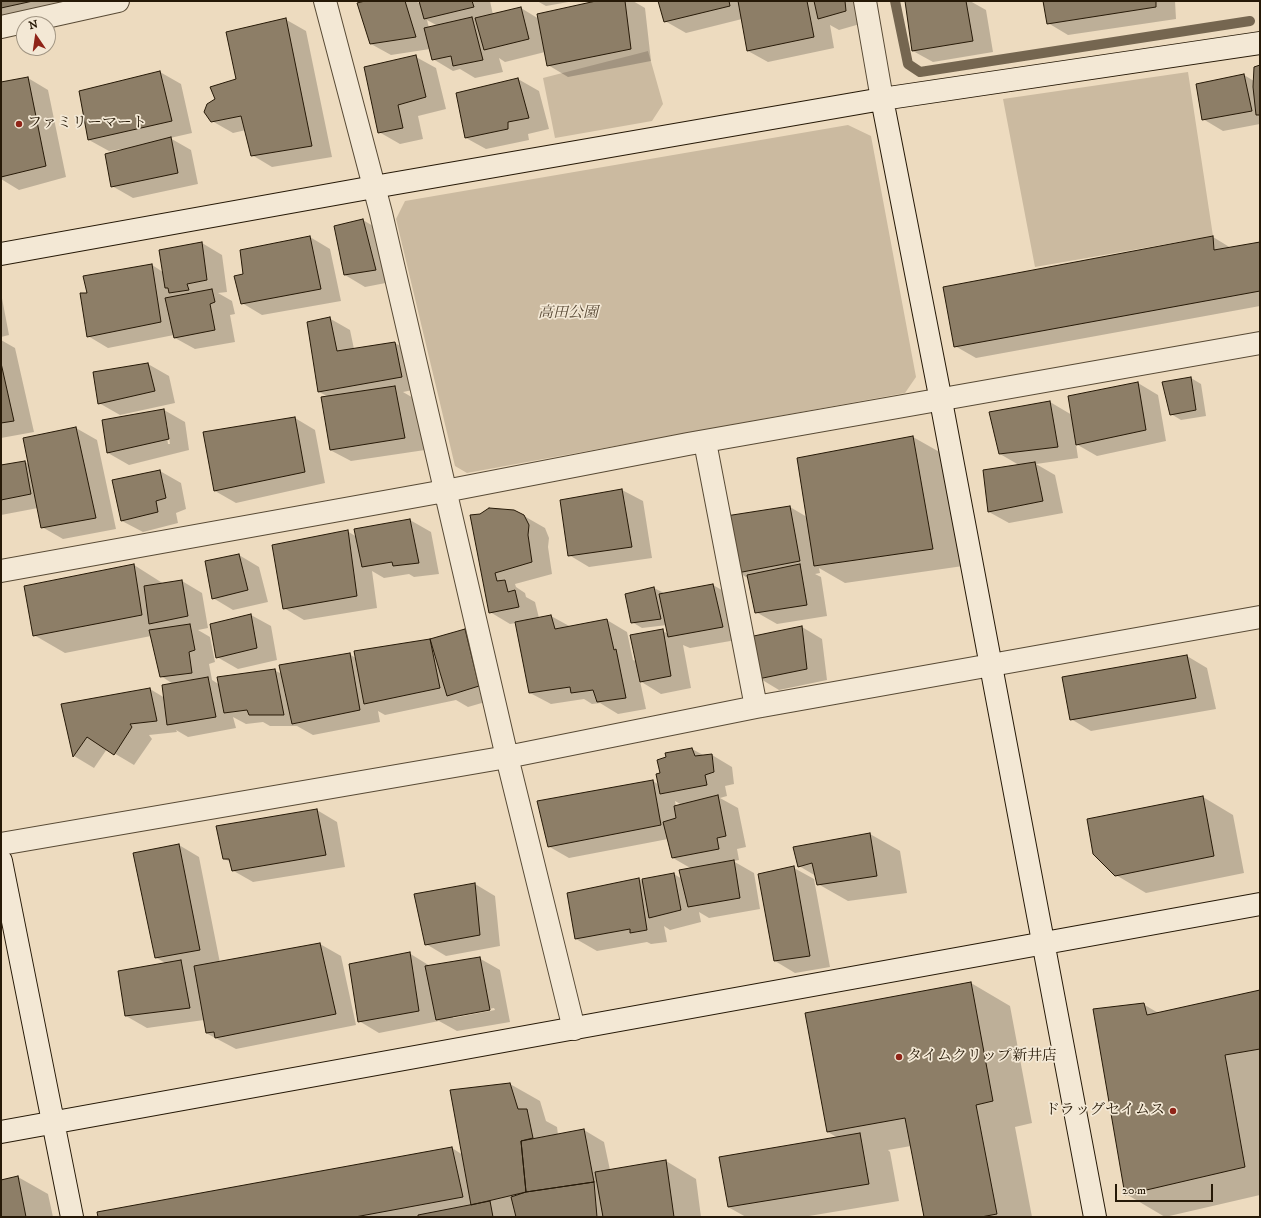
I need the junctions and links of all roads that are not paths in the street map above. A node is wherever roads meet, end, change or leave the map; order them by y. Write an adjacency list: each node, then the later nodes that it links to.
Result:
1 (118, 1): 4 (street)
2 (325, 1): 7 (street)
3 (865, 1): 6 (street)
4 (1, 27)
5 (1260, 43): 6 (street)
6 (882, 99): 7 (street); 10 (street)
7 (374, 187): 8 (street); 12 (street)
8 (1, 254)
9 (1260, 343): 10 (street)
10 (941, 401): 11 (street); 15 (street)
11 (705, 442): 12 (street); 16 (street)
12 (445, 492): 13 (street); 17 (street)
13 (1, 570)
14 (1260, 617): 15 (street)
15 (991, 666): 16 (street); 21 (street)
16 (756, 707): 17 (street)
17 (507, 757): 18 (street); 22 (street)
18 (1, 844)
19 (1, 861): 23 (street)
20 (1260, 904): 21 (street)
21 (1042, 942): 22 (street); 26 (street)
22 (574, 1029): 23 (street)
23 (53, 1124): 24 (street); 25 (street)
24 (1, 1132)
25 (72, 1217)
26 (1095, 1217)

